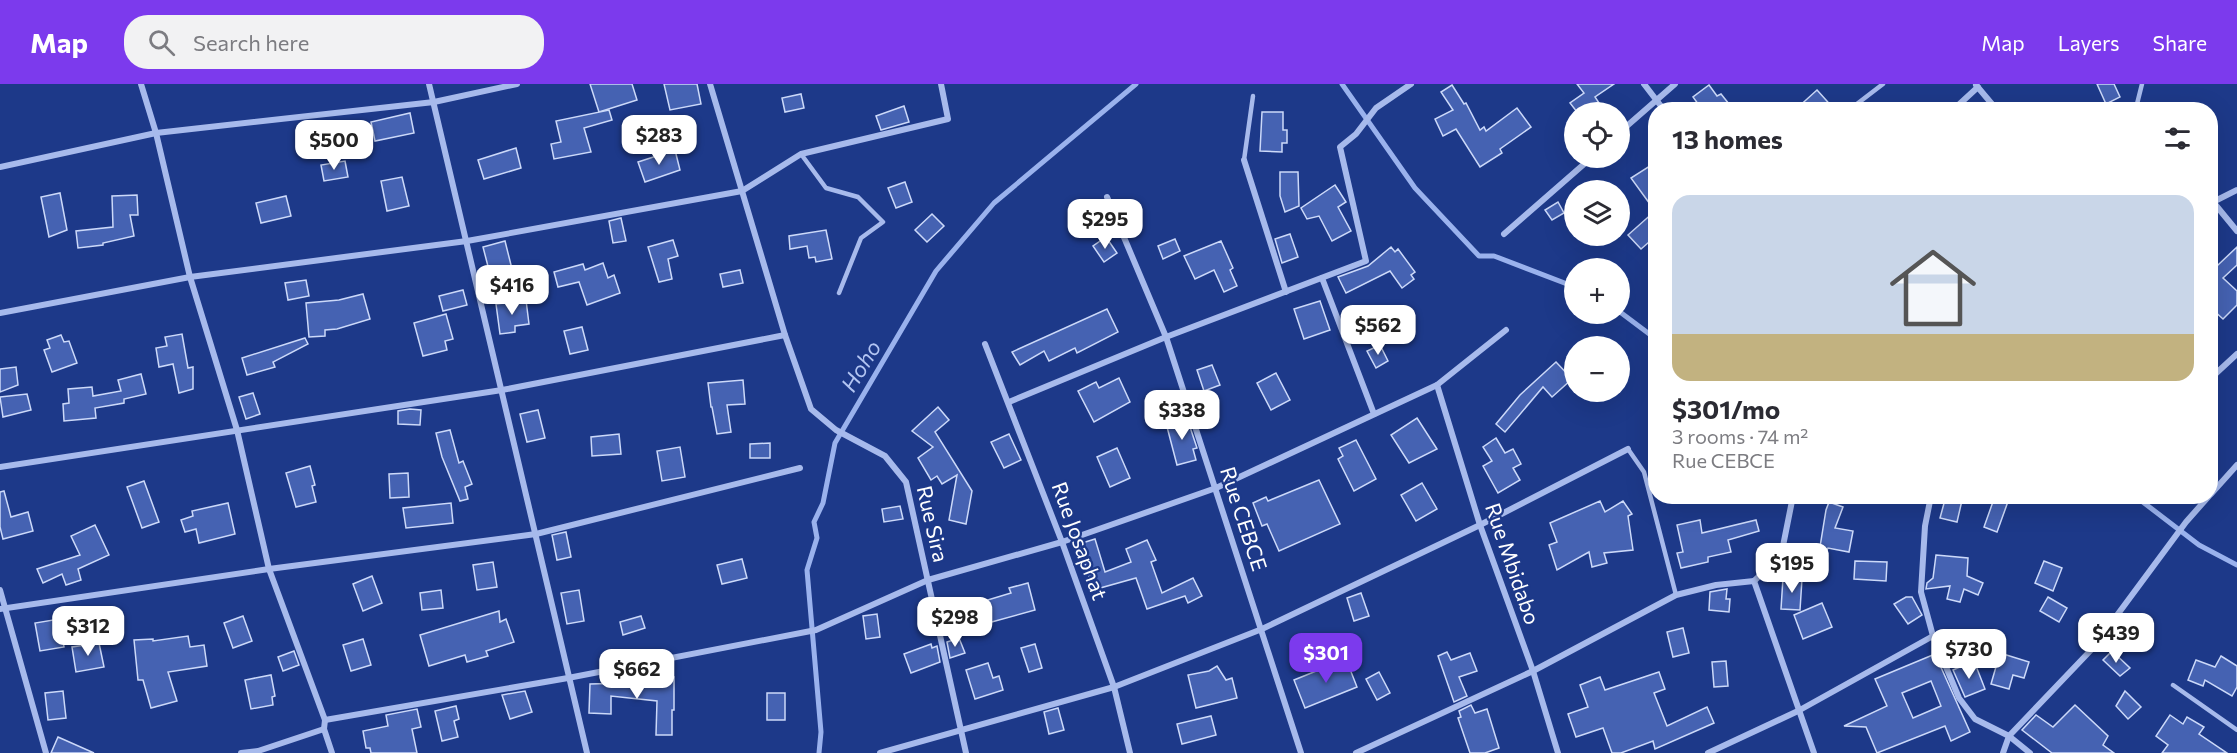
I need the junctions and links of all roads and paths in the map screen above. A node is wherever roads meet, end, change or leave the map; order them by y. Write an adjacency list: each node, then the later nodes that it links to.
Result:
1 (141, 84): 22 (street)
2 (429, 84): 14 (street)
3 (517, 84): 14 (street)
4 (710, 84): 28 (street, Rue Sira)
5 (941, 84): 23 (street)
6 (1411, 84): 36 (street)
7 (1644, 84): 13 (street)
8 (1675, 84): 13 (street)
9 (1883, 84): 16 (lane)
10 (2142, 84): 19 (lane)
11 (1977, 86): 17 (street); 18 (street)
12 (1253, 96): 24 (lane)
13 (1656, 100): 15 (street)
14 (434, 102): 22 (street); 34 (street)
15 (1654, 102)
16 (1859, 102)
17 (1961, 102)
18 (1990, 102)
19 (2138, 102)
20 (1648, 107): 21 (street)
21 (1630, 123)
22 (156, 133): 25 (street); 35 (street)
23 (801, 154): 28 (street); 38 (lane)
24 (1244, 160): 37 (street)
25 (0, 167)
26 (1580, 168): 33 (street)
27 (2237, 190): 30 (street)
28 (742, 191): 34 (street); 41 (street, Rue Sira)
29 (1107, 197): 42 (street, Rue CEBCE)
30 (2218, 200)
31 (2218, 210): 32 (street)
32 (2237, 231)
33 (1504, 234)
34 (467, 241): 35 (street); 47 (street)
35 (190, 277): 39 (street); 50 (street)
36 (1322, 279): 37 (street); 49 (street)
37 (1286, 292): 42 (street)
38 (840, 293)
39 (0, 313)
40 (1506, 330): 46 (street)
41 (785, 335): 47 (street); 66 (street, Rue Sira)
42 (1166, 337): 48 (street); 57 (street, Rue CEBCE)
43 (985, 344): 48 (street, Rue Josaphat)
44 (2237, 354): 45 (street)
45 (2218, 372)
46 (1437, 385): 49 (street); 62 (street, Rue Mbidabo)
47 (502, 390): 50 (street); 63 (street)
48 (1009, 402): 64 (street, Rue Josaphat)
49 (1374, 414): 57 (street)
50 (237, 430): 53 (street); 65 (street)
51 (1628, 449): 56 (lane); 62 (street)
52 (2237, 465): 55 (street)
53 (0, 467)
54 (800, 468): 63 (street)
55 (2218, 486)
56 (1648, 487)
57 (1216, 488): 64 (street); 71 (street, Rue CEBCE)
58 (1652, 504): 69 (lane)
59 (1791, 504): 67 (street)
60 (1929, 504): 72 (street)
61 (2202, 504): 82 (street)
62 (1480, 525): 71 (street); 73 (street, Rue Mbidabo)
63 (536, 534): 65 (street); 74 (street)
64 (1062, 542): 66 (street); 76 (street, Rue Josaphat)
65 (269, 569): 70 (street); 78 (street)
66 (928, 580): 74 (street); 80 (street, Rue Sira)
67 (1754, 581): 69 (street); 77 (street)
68 (0, 590): 70 (street)
69 (1676, 595): 73 (street)
70 (3, 608): 83 (street)
71 (1262, 629): 76 (street); 90 (street, Rue CEBCE)
72 (1934, 636): 77 (street); 82 (street)
73 (1533, 671): 91 (street); 92 (street, Rue Mbidabo)
74 (568, 678): 78 (street); 86 (street)
75 (2174, 685): 81 (lane)
76 (1114, 687): 80 (street); 89 (street, Rue Josaphat)
77 (1798, 711): 93 (street); 94 (street)
78 (325, 720): 79 (street)
79 (324, 729): 84 (street); 85 (street)
80 (959, 730): 87 (street); 88 (street, Rue Sira)
81 (2237, 730)
82 (2008, 736): 95 (street); 96 (street)
83 (46, 753)
84 (241, 753)
85 (332, 753)
86 (587, 753)
87 (880, 753)
88 (966, 753)
89 (1130, 753)
90 (1301, 753)
91 (1356, 753)
92 (1558, 753)
93 (1708, 753)
94 (1814, 753)
95 (2003, 753)
96 (2030, 753)

